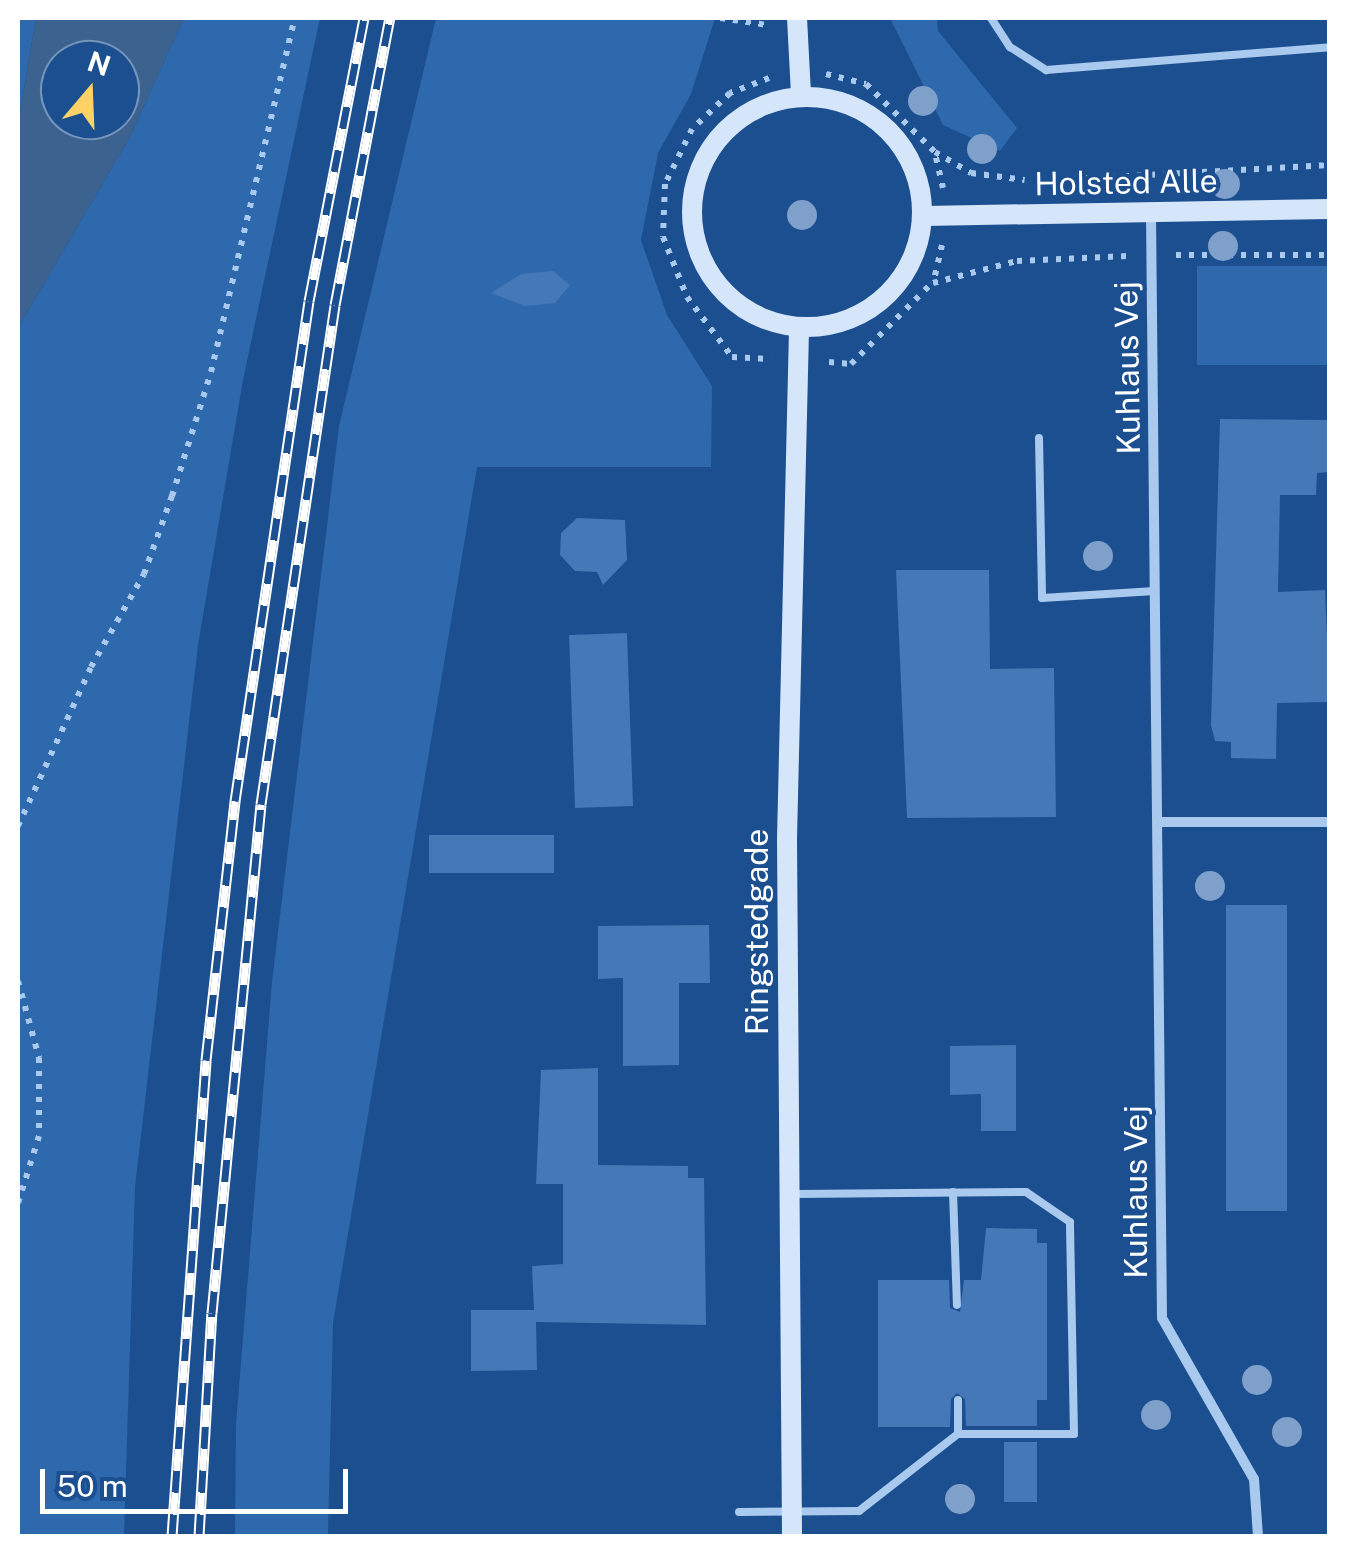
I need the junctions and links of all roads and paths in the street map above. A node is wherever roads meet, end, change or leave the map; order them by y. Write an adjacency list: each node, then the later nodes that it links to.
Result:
1 (294, 18): 25 (path)
2 (720, 18): 4 (path)
3 (991, 18): 5 (lane)
4 (798, 24): 6 (street)
5 (1330, 48)
6 (800, 73): 7 (street); 8 (path); 20 (path)
7 (801, 95): 14 (street); 19 (street)
8 (935, 152): 11 (path); 15 (path)
9 (1330, 166): 10 (path)
10 (1056, 179)
11 (1039, 180)
12 (1330, 210): 13 (street, Holsted Alle)
13 (1151, 214): 15 (street, Holsted Alle); 16 (street, Kuhlaus Vej)
14 (924, 216): 15 (street, Holsted Alle); 19 (street)
15 (946, 216): 18 (path)
16 (1152, 254): 17 (path); 18 (path); 22 (street, Kuhlaus Vej)
17 (1330, 255)
18 (933, 283): 20 (path)
19 (799, 328): 20 (street, Ringstedgade)
20 (799, 360): 28 (street, Ringstedgade)
21 (1039, 438): 22 (lane)
22 (1155, 591): 23 (street, Kuhlaus Vej)
23 (1158, 822): 24 (street); 35 (street, Kuhlaus Vej)
24 (1330, 822)
25 (18, 826)
26 (18, 980): 29 (path)
27 (953, 1192): 28 (lane); 30 (lane); 32 (lane)
28 (789, 1194): 34 (street, Ringstedgade)
29 (18, 1204)
30 (957, 1306)
31 (958, 1400): 32 (lane)
32 (958, 1434): 34 (lane)
33 (739, 1512): 34 (lane)
34 (792, 1526)
35 (1258, 1536)

